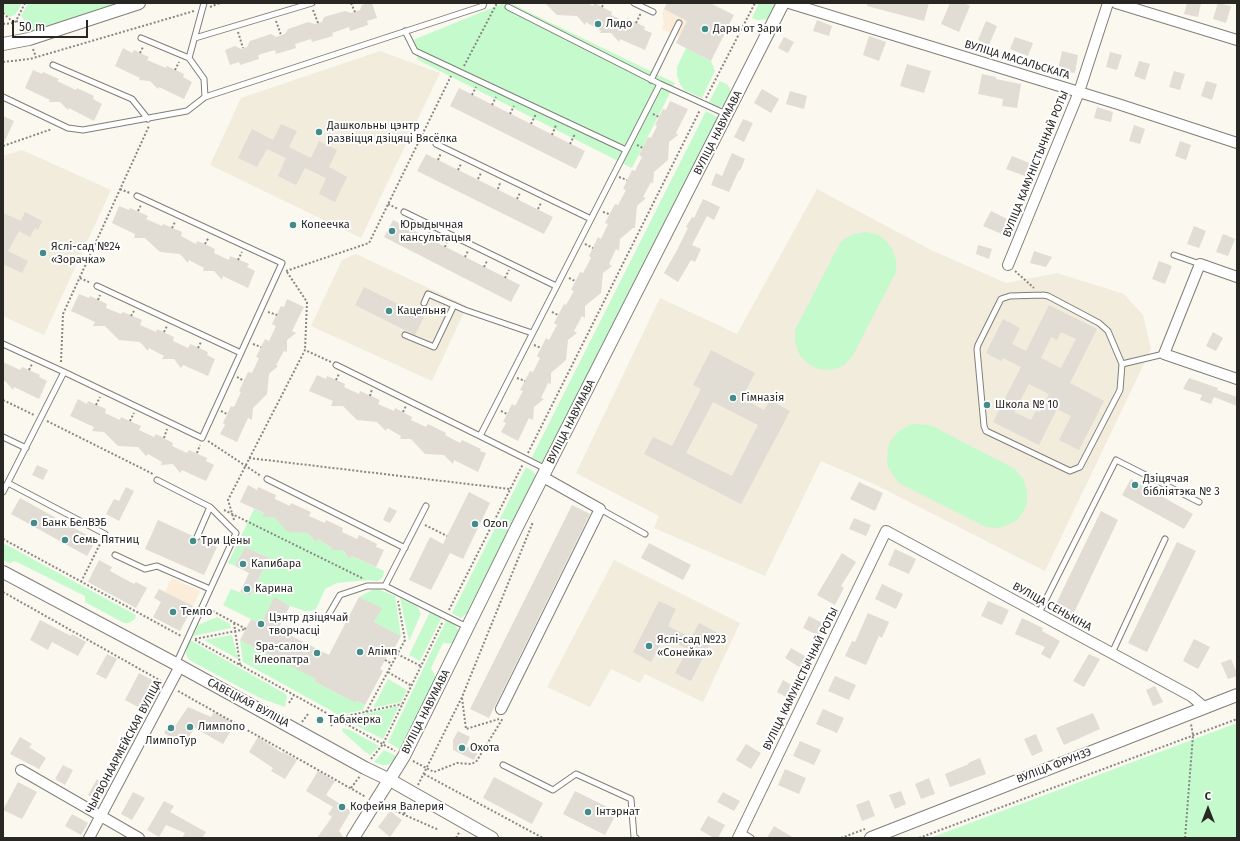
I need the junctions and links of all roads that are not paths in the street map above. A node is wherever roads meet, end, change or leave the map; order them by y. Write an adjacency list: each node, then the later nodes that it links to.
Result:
1 (139, 3): 17 (street)
2 (204, 3): 15 (lane)
3 (311, 3): 15 (lane)
4 (484, 3): 13 (lane)
5 (634, 3): 11 (lane)
6 (784, 3): 25 (street, ВУЛІЦА НАВУМАВА)
7 (789, 3): 22 (street, ВУЛІЦА МАСАЛЬСКАГА)
8 (1108, 3): 22 (street, ВУЛІЦА КАМУНІСТЫЧНАЙ РОТЫ)
9 (1116, 3): 16 (street)
10 (508, 7): 20 (lane)
11 (653, 12)
12 (678, 23): 20 (lane)
13 (405, 31): 24 (lane); 29 (lane)
14 (140, 38): 18 (lane)
15 (195, 38): 18 (lane)
16 (1237, 40)
17 (3, 44)
18 (188, 58): 24 (lane)
19 (53, 65): 26 (lane)
20 (651, 80): 21 (lane)
21 (660, 84): 25 (lane); 29 (lane)
22 (1078, 92): 27 (street, ВУЛІЦА МАСАЛЬСКАГА); 35 (street, ВУЛІЦА КАМУНІСТЫЧНАЙ РОТЫ)
23 (3, 97): 26 (lane)
24 (205, 97): 26 (lane)
25 (727, 114): 53 (street, ВУЛІЦА НАВУМАВА)
26 (150, 118)
27 (1237, 143)
28 (436, 144): 32 (lane)
29 (626, 150): 32 (lane)
30 (137, 196): 44 (lane)
31 (404, 212): 38 (lane)
32 (591, 219): 38 (lane)
33 (1174, 255): 34 (lane)
34 (1200, 264): 36 (street); 45 (street)
35 (1008, 265)
36 (1237, 277)
37 (97, 286): 44 (lane)
38 (556, 286): 41 (lane)
39 (424, 303): 40 (lane)
40 (454, 305): 41 (lane); 42 (lane)
41 (532, 333): 50 (lane)
42 (405, 335)
43 (3, 344): 48 (lane)
44 (241, 353): 48 (lane)
45 (1164, 354): 46 (lane); 49 (street)
46 (1122, 364): 46 (lane)
47 (336, 365): 50 (lane)
48 (62, 371): 52 (lane)
49 (1237, 379)
50 (480, 436): 53 (lane)
51 (3, 437): 52 (lane)
52 (26, 448): 56 (lane)
53 (545, 473): 61 (street); 74 (street, ВУЛІЦА НАВУМАВА)
54 (267, 479): 67 (lane)
55 (157, 480): 60 (lane)
56 (8, 483): 57 (lane); 63 (lane)
57 (3, 492)
58 (1199, 502): 72 (lane)
59 (426, 506): 67 (lane)
60 (210, 507): 65 (lane); 71 (lane)
61 (600, 509): 64 (lane); 79 (street)
62 (886, 531): 72 (street, ВУЛІЦА СЕНЬКІНА); 84 (street, ВУЛІЦА КАМУНІСТЫЧНАЙ РОТЫ)
63 (105, 534)
64 (645, 534)
65 (197, 537)
66 (1165, 539): 75 (lane)
67 (405, 548): 70 (lane)
68 (115, 555): 71 (lane)
69 (3, 572): 76 (street, САВЕЦКАЯ ВУЛІЦА)
70 (385, 586): 73 (lane); 74 (lane)
71 (210, 589): 76 (lane)
72 (1040, 613): 75 (street, ВУЛІЦА СЕНЬКІНА)
73 (326, 619)
74 (468, 627): 82 (street, ВУЛІЦА НАВУМАВА)
75 (1112, 653): 78 (street, ВУЛІЦА СЕНЬКІНА)
76 (178, 665): 82 (street, САВЕЦКАЯ ВУЛІЦА); 83 (street, ЧЫРВОНААРМЕЙСКАЯ ВУЛІЦА)
77 (1237, 695): 78 (street, ВУЛІЦА ФРУНЗЭ)
78 (1204, 708): 91 (street, ВУЛІЦА ФРУНЗЭ)
79 (501, 709)
80 (503, 765): 89 (lane)
81 (21, 770): 83 (street)
82 (390, 780): 87 (street, ВУЛІЦА НАВУМАВА); 88 (street, САВЕЦКАЯ ВУЛІЦА)
83 (101, 817): 85 (street, ЧЫРВОНААРМЕЙСКАЯ ВУЛІЦА); 86 (street)
84 (739, 835): 90 (lane)
85 (89, 838)
86 (139, 838)
87 (353, 838)
88 (492, 838)
89 (636, 838)
90 (751, 838)
91 (871, 838)

